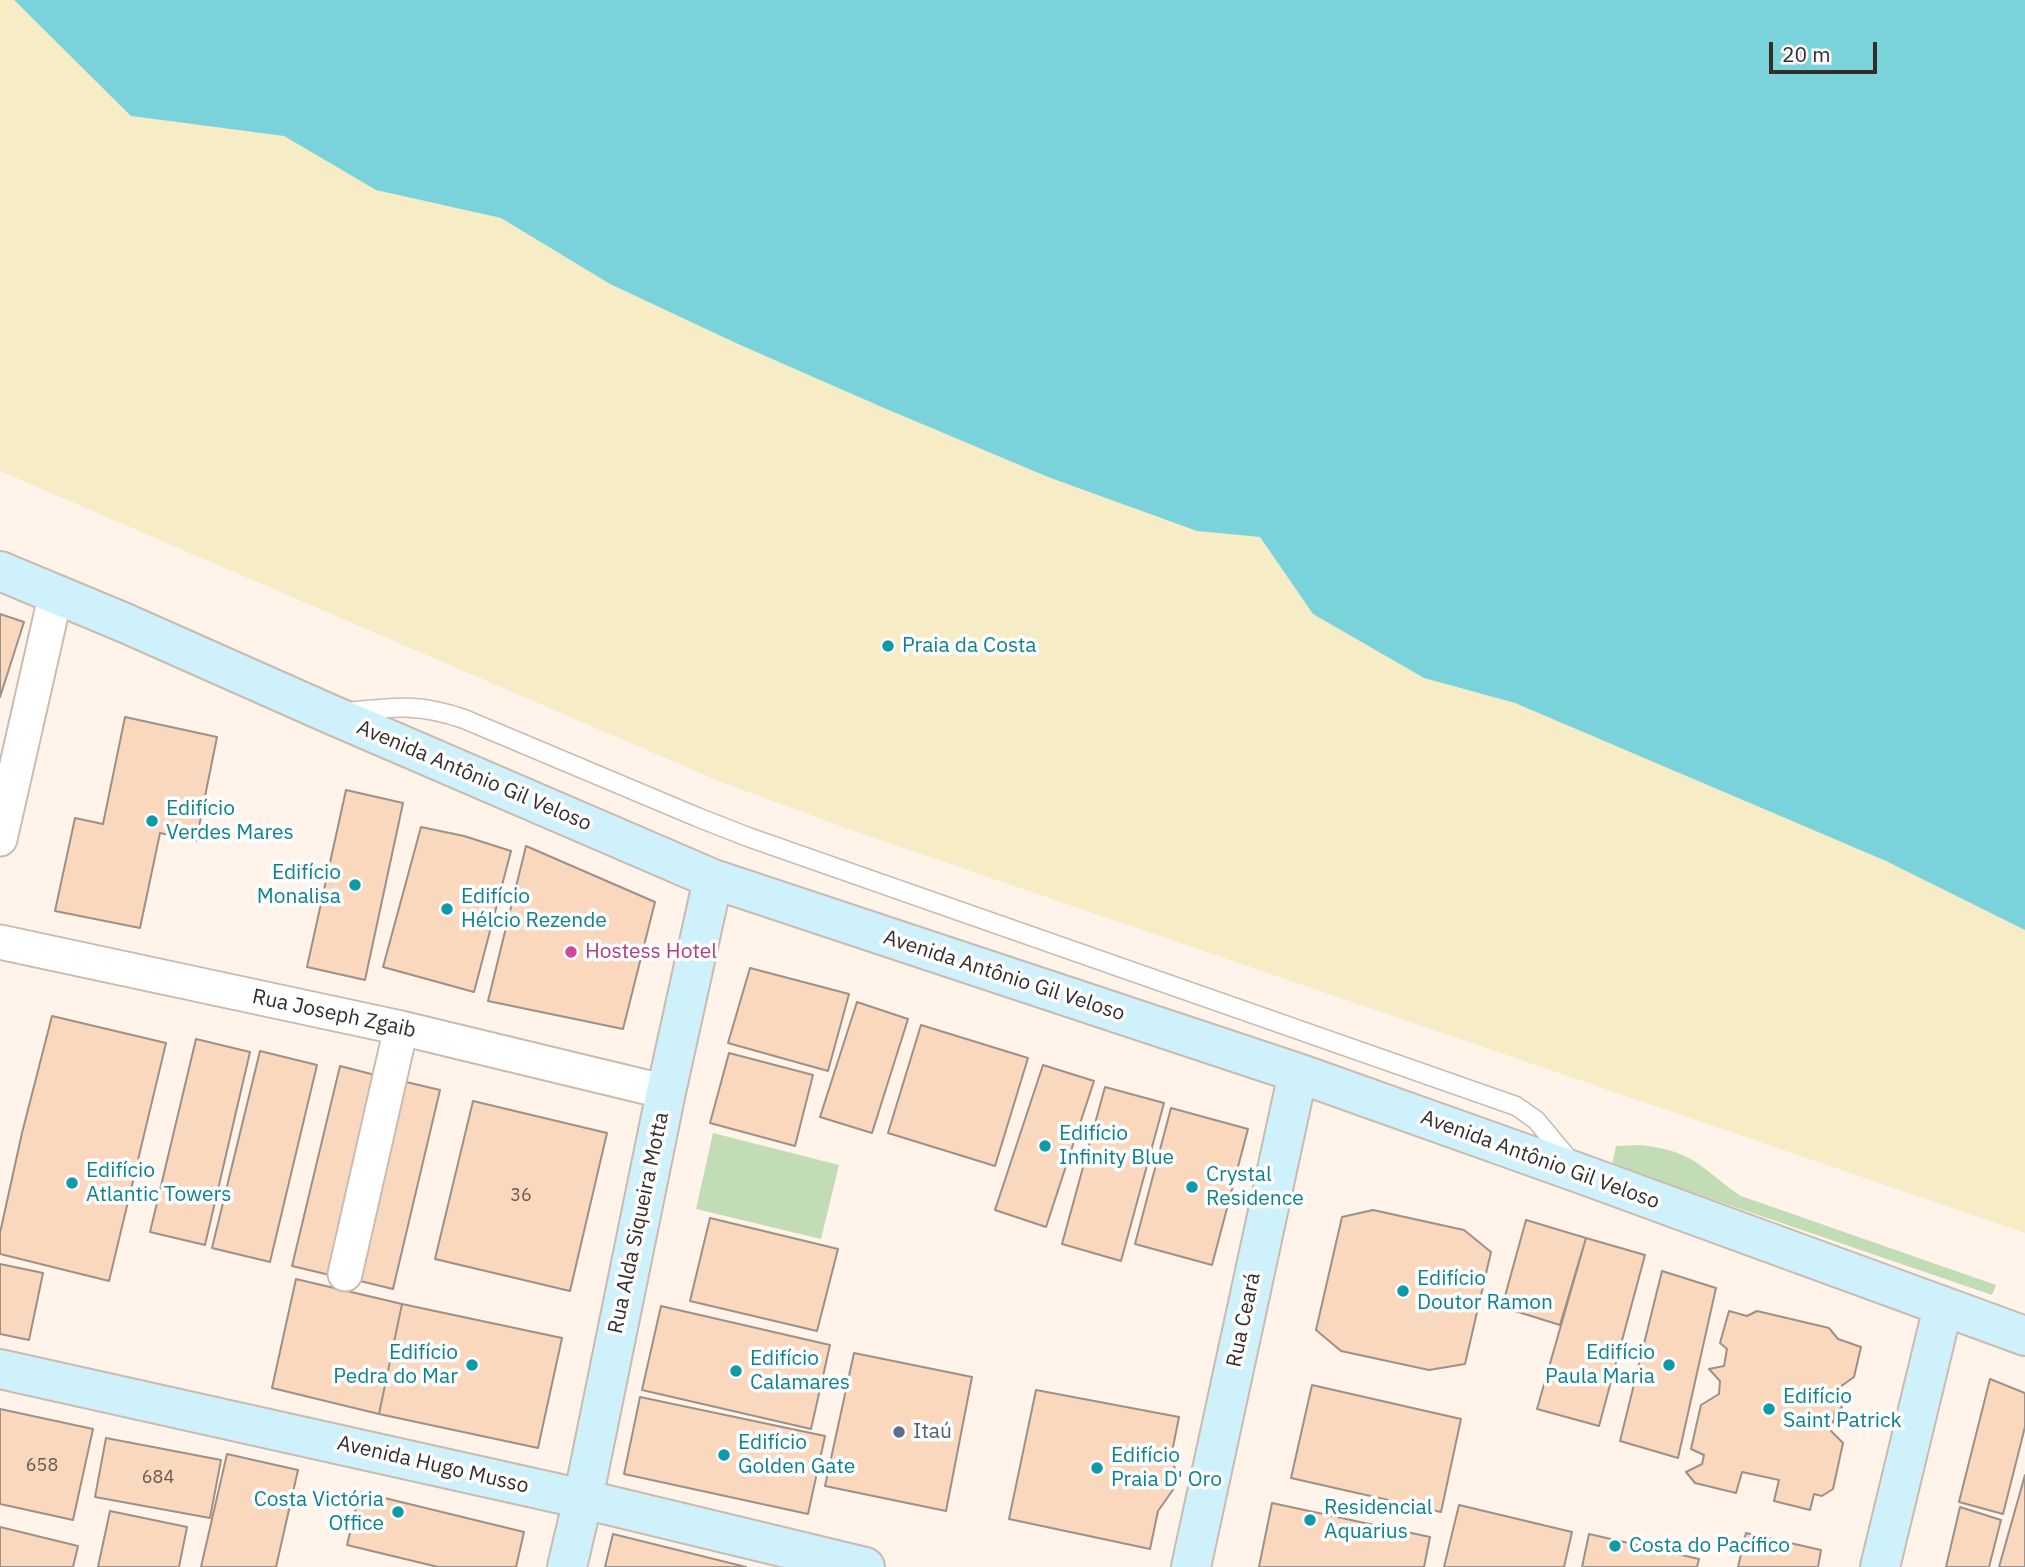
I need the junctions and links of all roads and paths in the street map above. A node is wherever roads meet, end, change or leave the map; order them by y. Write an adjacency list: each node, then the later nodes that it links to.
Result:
1 (0, 571): 2 (main road, Avenida Antônio Gil Veloso)
2 (56, 593): 3 (main road, Avenida Antônio Gil Veloso); 4 (street)
3 (330, 714): 5 (main road, Avenida Antônio Gil Veloso); 10 (lane)
4 (0, 839)
5 (713, 879): 8 (main road, Avenida Antônio Gil Veloso); 9 (main road, Rua Alda Siqueira Motta)
6 (0, 942): 7 (street, Rua Joseph Zgaib)
7 (401, 1028): 9 (street, Rua Joseph Zgaib); 11 (street)
8 (1298, 1073): 10 (main road, Avenida Antônio Gil Veloso); 18 (main road, Rua Ceará)
9 (666, 1092): 15 (main road, Rua Alda Siqueira Motta)
10 (1579, 1173): 12 (main road, Avenida Antônio Gil Veloso)
11 (345, 1274)
12 (1943, 1307): 13 (main road, Avenida Antônio Gil Veloso); 19 (main road)
13 (2025, 1336)
14 (0, 1369): 15 (main road, Avenida Hugo Musso)
15 (583, 1499): 16 (main road, Rua Alda Siqueira Motta); 17 (main road, Avenida Hugo Musso)
16 (567, 1567)
17 (865, 1567)
18 (1191, 1567)
19 (1880, 1567)

